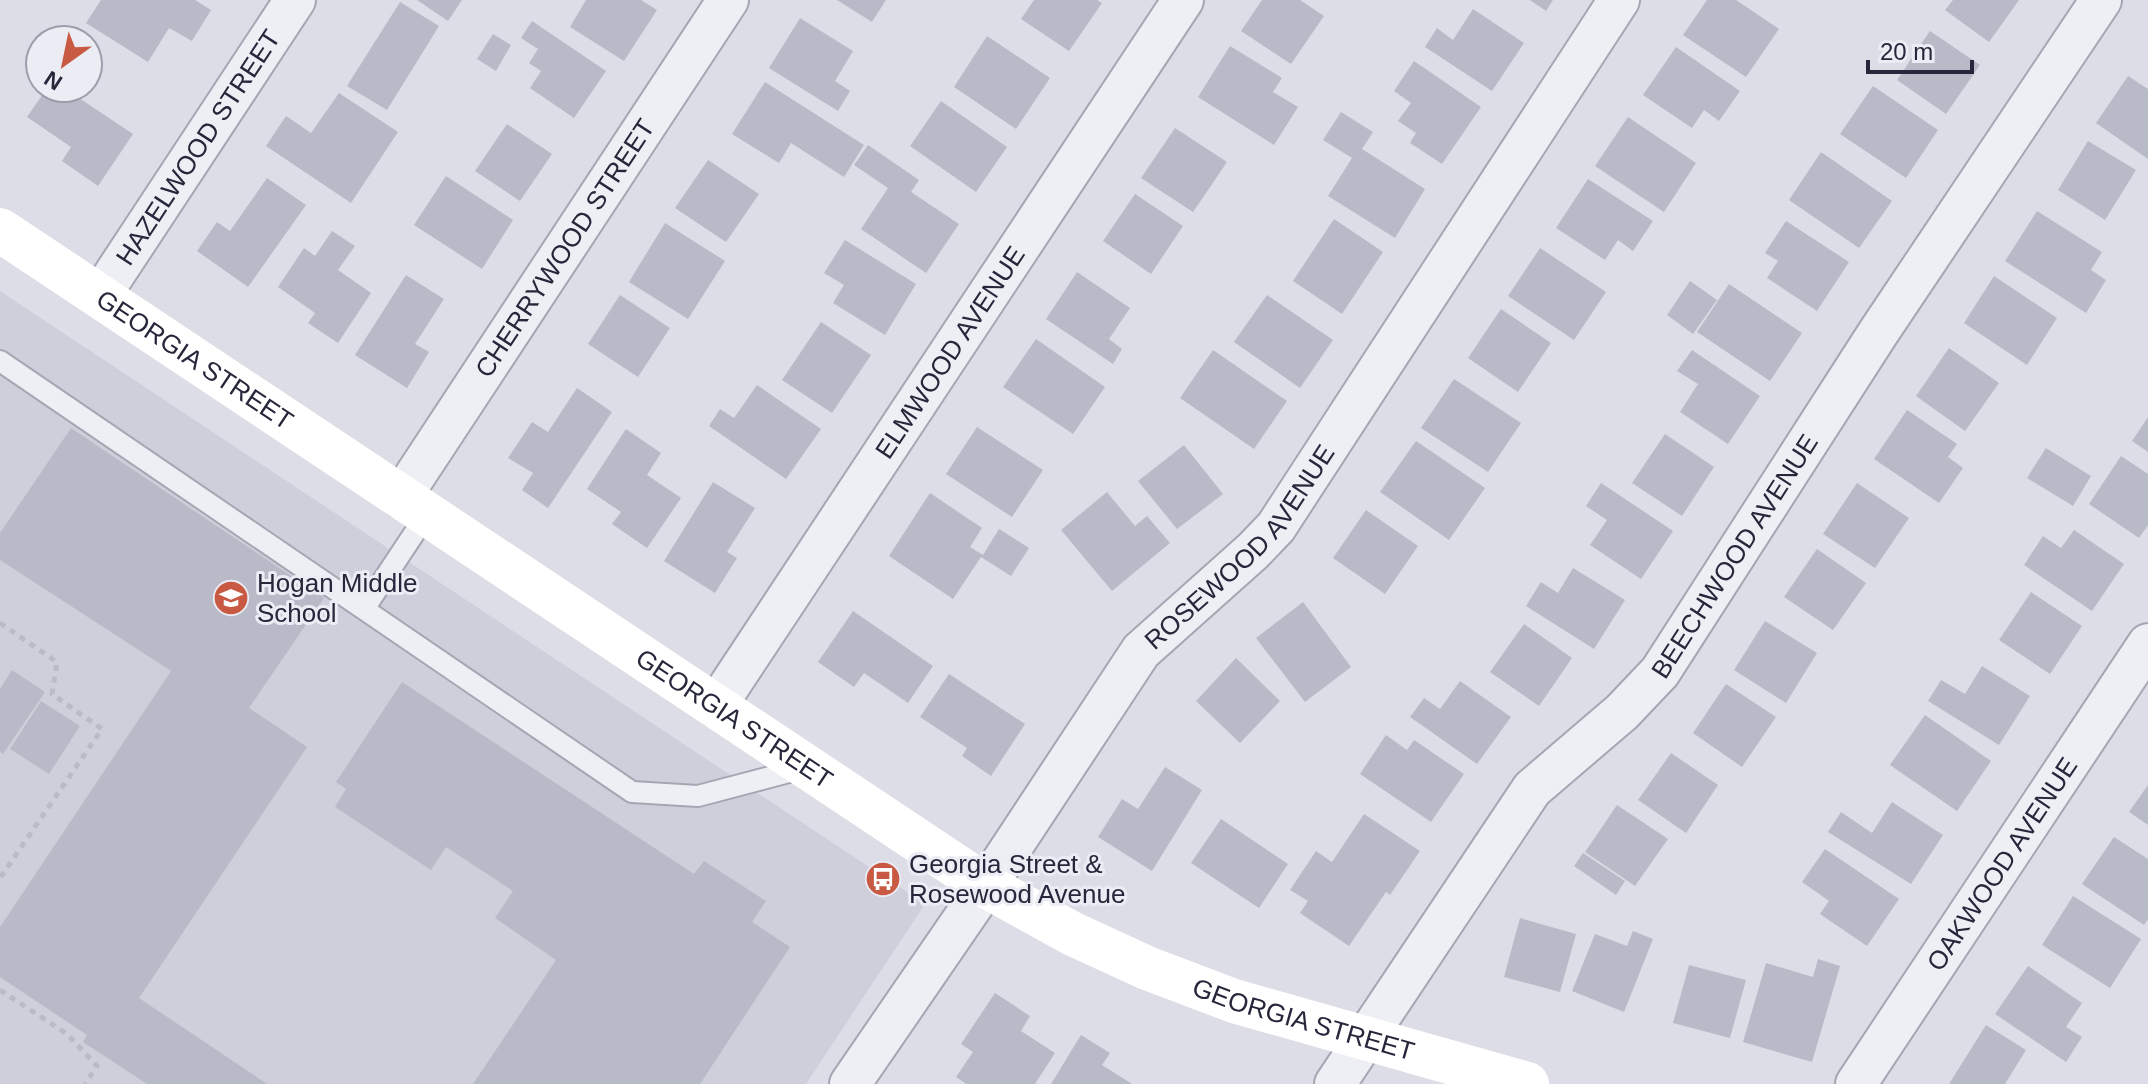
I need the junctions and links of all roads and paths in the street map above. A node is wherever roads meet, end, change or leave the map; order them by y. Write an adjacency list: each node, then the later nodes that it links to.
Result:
1 (295, 0): 7 (street, HAZELWOOD STREET)
2 (728, 0): 9 (street, CHERRYWOOD STREET)
3 (1183, 0): 13 (street, ELMWOOD AVENUE)
4 (1619, 0): 16 (street, ROSEWOOD AVENUE)
5 (2101, 0): 18 (street, BEECHWOOD AVENUE)
6 (0, 230): 7 (main road, GEORGIA STREET)
7 (100, 296): 9 (main road, GEORGIA STREET)
8 (0, 361): 10 (lane)
9 (414, 505): 10 (lane); 13 (main road, GEORGIA STREET)
10 (364, 609): 14 (lane)
11 (0, 623): 15 (path)
12 (2148, 644): 23 (street, OAKWOOD AVENUE)
13 (716, 706): 14 (main road, GEORGIA STREET)
14 (808, 767): 16 (main road, GEORGIA STREET)
15 (0, 878)
16 (986, 886): 18 (main road, GEORGIA STREET); 20 (street, ROSEWOOD AVENUE)
17 (0, 990): 19 (path)
18 (1366, 1037): 21 (street, BEECHWOOD AVENUE); 22 (main road, GEORGIA STREET)
19 (85, 1084)
20 (850, 1084)
21 (1335, 1084)
22 (1527, 1084)
23 (1856, 1084)

